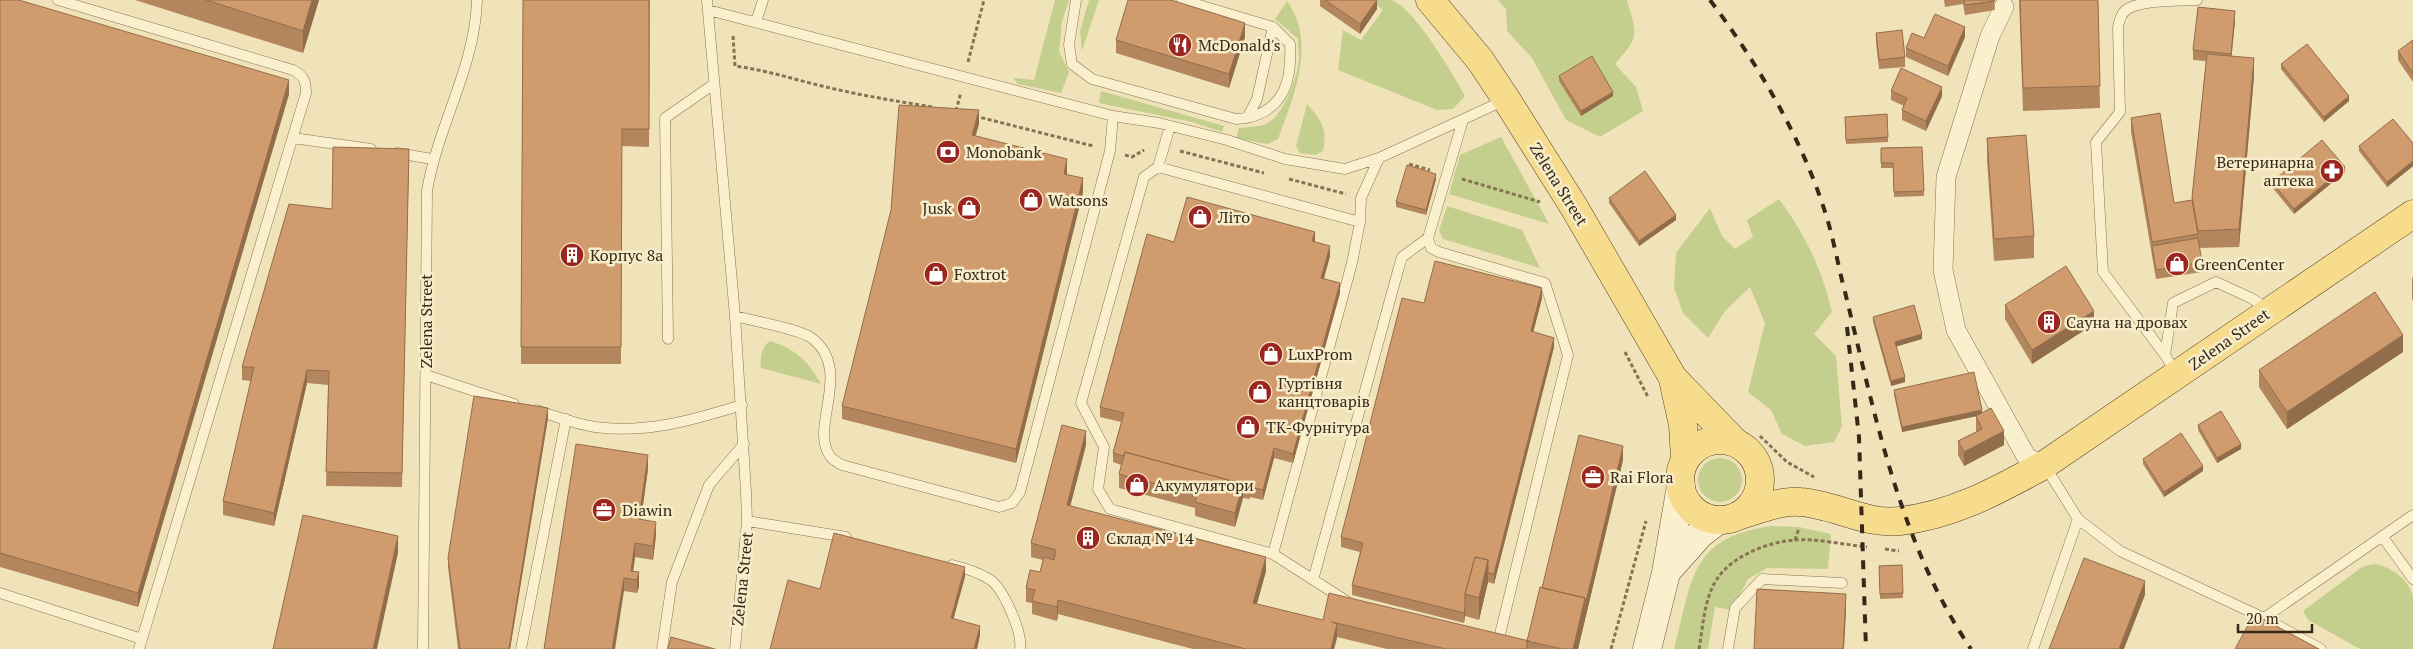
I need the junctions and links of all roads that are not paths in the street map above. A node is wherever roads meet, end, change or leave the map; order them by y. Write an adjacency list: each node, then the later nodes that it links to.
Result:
1 (58, 0): 18 (lane)
2 (478, 0): 20 (lane, Zelena Street)
3 (762, 0): 10 (lane)
4 (1076, 0): 15 (lane)
5 (1182, 0): 11 (lane)
6 (1430, 0): 13 (main road, Zelena Street)
7 (2197, 0): 28 (lane)
8 (707, 5): 10 (lane); 12 (lane, Zelena Street)
9 (2004, 6): 37 (street)
10 (756, 22): 14 (lane)
11 (1273, 27): 15 (lane); 15 (lane)
12 (714, 84): 26 (lane, Zelena Street); 27 (lane)
13 (1506, 99): 16 (lane); 30 (main road, Zelena Street)
14 (1113, 116): 17 (lane); 26 (lane)
15 (1247, 118)
16 (1463, 120): 19 (lane); 24 (lane)
17 (1170, 126): 19 (lane); 21 (lane)
18 (293, 138): 20 (lane); 56 (lane)
19 (1379, 158): 23 (lane)
20 (432, 159): 29 (lane, Zelena Street)
21 (1158, 166): 23 (lane); 46 (lane)
22 (2413, 214): 25 (main road, Zelena Street)
23 (1360, 222): 46 (lane)
24 (1428, 238): 50 (lane); 55 (lane)
25 (2270, 310): 28 (main road, Zelena Street); 28 (lane)
26 (735, 316): 31 (lane, Zelena Street)
27 (668, 340)
28 (2171, 365): 37 (main road, Zelena Street)
29 (426, 375): 32 (lane); 57 (lane, Zelena Street)
30 (1673, 378): 33 (main road, Zelena Street); 35 (main road, Zelena Street)
31 (742, 406): 32 (lane); 34 (lane, Zelena Street)
32 (566, 419): 58 (lane)
33 (1744, 436): 35 (main road); 36 (main road)
34 (744, 444): 43 (lane, Zelena Street); 59 (lane)
35 (1685, 459): 38 (main road)
36 (1758, 464): 39 (main road, Zelena Street); 41 (main road)
37 (2044, 465): 39 (main road, Zelena Street); 42 (lane)
38 (1681, 486): 41 (main road); 48 (main road)
39 (1799, 514): 41 (main road, Zelena Street)
40 (2413, 515): 44 (lane)
41 (1727, 519): 48 (main road)
42 (2078, 519): 54 (lane); 64 (lane)
43 (747, 521): 45 (lane); 60 (lane, Zelena Street)
44 (2382, 536): 49 (lane); 54 (lane)
45 (854, 540)
46 (1273, 554): 50 (lane)
47 (945, 563): 61 (lane)
48 (1666, 573): 62 (main road)
49 (2413, 579)
50 (1313, 580): 53 (lane)
51 (1842, 583): 63 (lane)
52 (0, 593): 56 (lane)
53 (1360, 606)
54 (2264, 618): 65 (lane)
55 (1500, 634)
56 (141, 644)
57 (423, 649)
58 (521, 649)
59 (662, 649)
60 (735, 649)
61 (1020, 649)
62 (1647, 649)
63 (1728, 649)
64 (2033, 649)
65 (2322, 649)

